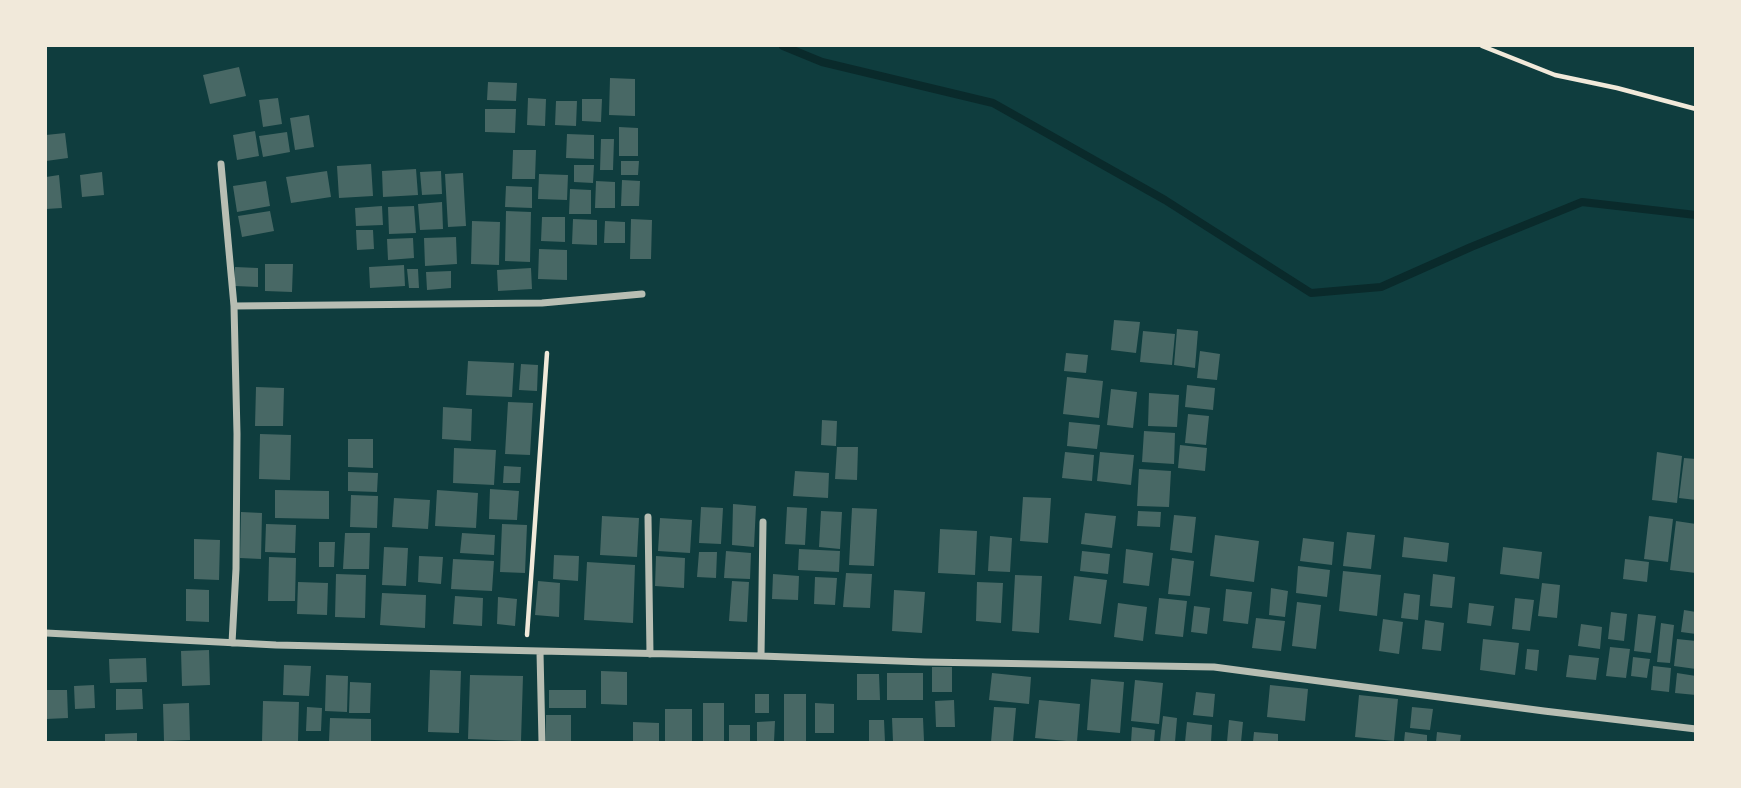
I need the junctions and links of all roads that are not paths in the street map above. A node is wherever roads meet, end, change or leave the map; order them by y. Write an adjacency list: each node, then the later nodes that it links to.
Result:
1 (221, 164): 3 (street)
2 (642, 294): 3 (street)
3 (234, 306): 7 (street)
4 (648, 517): 9 (street)
5 (763, 522): 10 (street)
6 (46, 633): 7 (street)
7 (232, 643): 8 (street)
8 (540, 652): 9 (street); 12 (street)
9 (650, 654): 10 (street)
10 (761, 656): 11 (street)
11 (1696, 729)
12 (542, 743)

